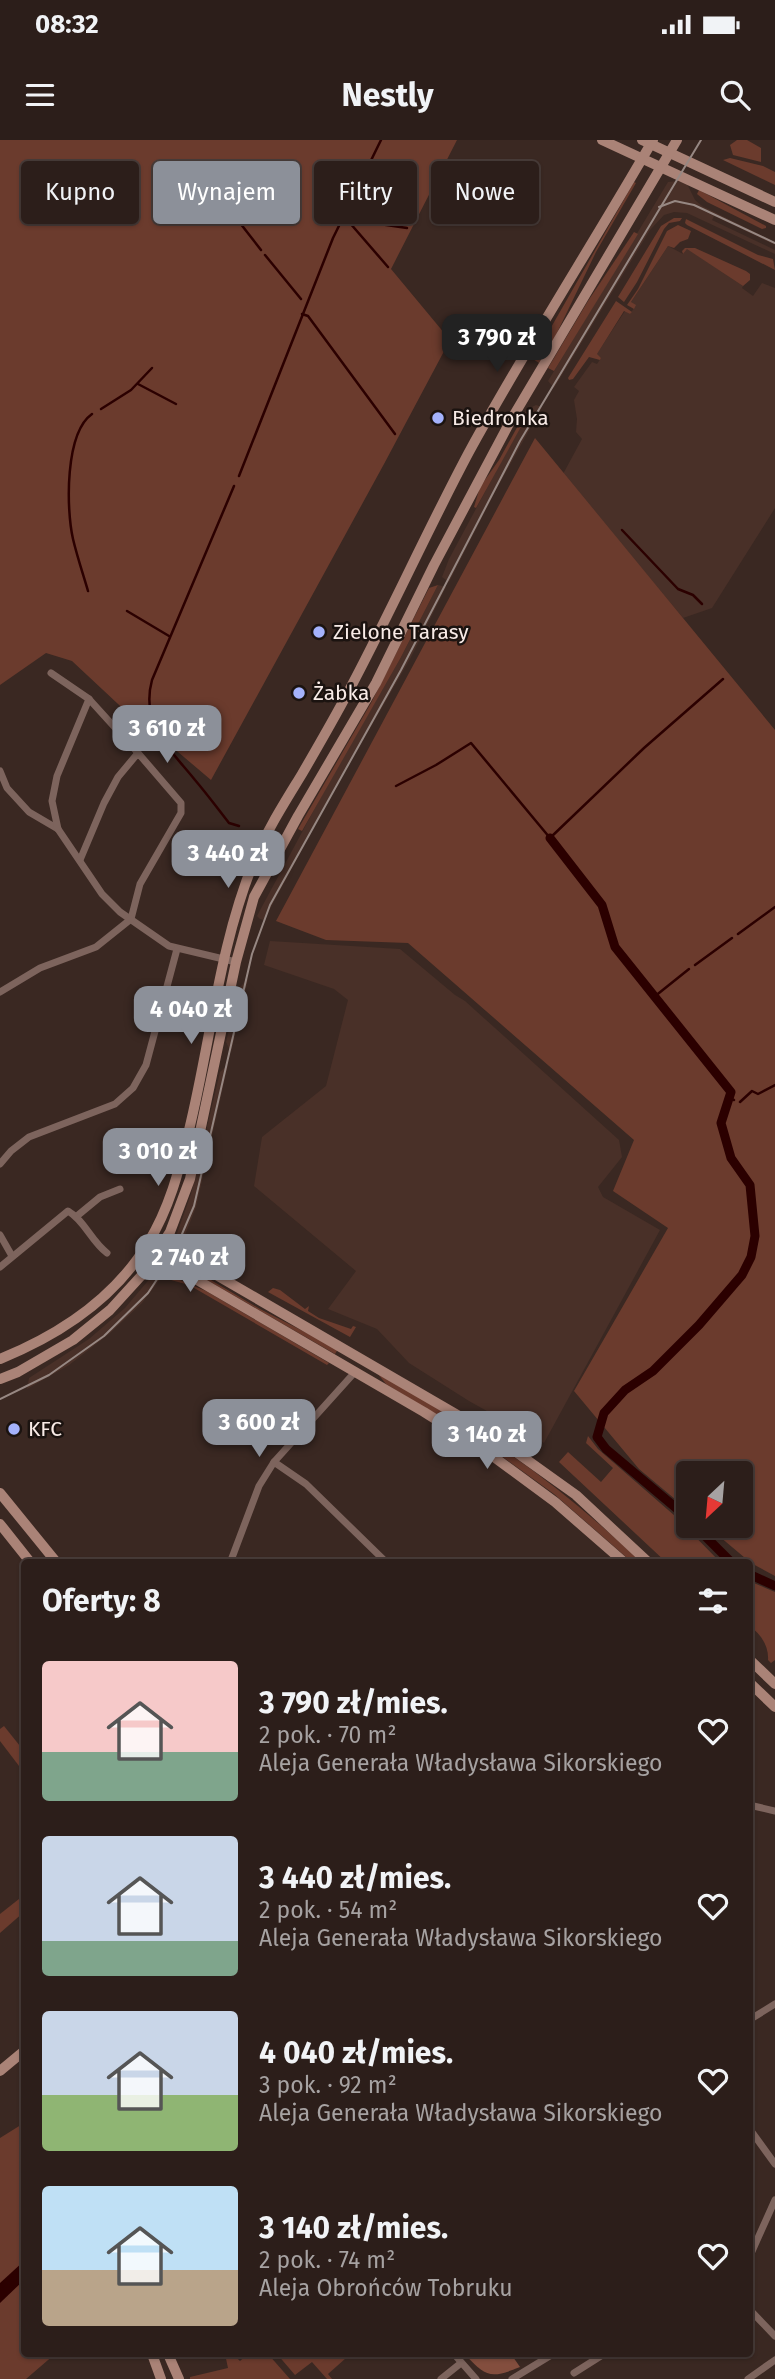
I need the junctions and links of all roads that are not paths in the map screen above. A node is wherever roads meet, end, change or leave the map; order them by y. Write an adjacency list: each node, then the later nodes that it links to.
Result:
1 (601, 140): 5 (main road)
2 (677, 140): 4 (main road)
3 (649, 141): 4 (main road); 5 (main road)
4 (670, 153): 6 (main road); 7 (main road)
5 (643, 158): 6 (main road); 17 (main road)
6 (661, 166): 8 (main road); 18 (main road)
7 (775, 202)
8 (775, 220)
9 (51, 673): 10 (street)
10 (89, 699): 11 (street); 13 (street)
11 (138, 753): 14 (street); 15 (street)
12 (0, 771): 13 (street)
13 (58, 829): 14 (street)
14 (80, 860): 15 (street)
15 (131, 919): 16 (street); 19 (street)
16 (177, 949): 17 (street); 20 (street)
17 (223, 959): 18 (street); 24 (main road)
18 (236, 962): 25 (main road)
19 (0, 992)
20 (0, 1164)
21 (120, 1189): 22 (street)
22 (77, 1216): 26 (street); 27 (street)
23 (0, 1235): 27 (street)
24 (147, 1245): 25 (main road); 31 (main road)
25 (159, 1251): 28 (main road); 30 (main road); 42 (main road)
26 (107, 1253)
27 (12, 1256): 29 (street)
28 (173, 1266): 30 (main road); 32 (main road)
29 (0, 1267)
30 (141, 1276): 33 (main road)
31 (0, 1359)
32 (355, 1373): 34 (street); 41 (main road)
33 (0, 1379)
34 (274, 1462): 39 (street); 40 (street)
35 (0, 1493): 38 (main road)
36 (0, 1524): 37 (main road)
37 (28, 1559)
38 (54, 1559)
39 (232, 1559)
40 (383, 1559)
41 (620, 1559)
42 (645, 1559)
43 (753, 1663): 44 (main road)
44 (775, 1684)
45 (753, 1686): 46 (main road)
46 (775, 1707)
47 (753, 1806): 48 (street)
48 (775, 1811)
49 (775, 2004): 50 (street)
50 (753, 2018)
51 (21, 2054): 52 (main road)
52 (0, 2071)
53 (753, 2134): 54 (street)
54 (775, 2164)
55 (775, 2200): 56 (street)
56 (753, 2249)
57 (753, 2313): 58 (street)
58 (775, 2336)
59 (153, 2357): 67 (main road)
60 (169, 2357): 68 (main road)
61 (456, 2357): 65 (street)
62 (548, 2357): 71 (street)
63 (599, 2357): 66 (street)
64 (775, 2360): 72 (street)
65 (461, 2363): 69 (street); 70 (street)
66 (574, 2373)
67 (161, 2379)
68 (179, 2379)
69 (441, 2379)
70 (476, 2379)
71 (512, 2379)
72 (748, 2379)

